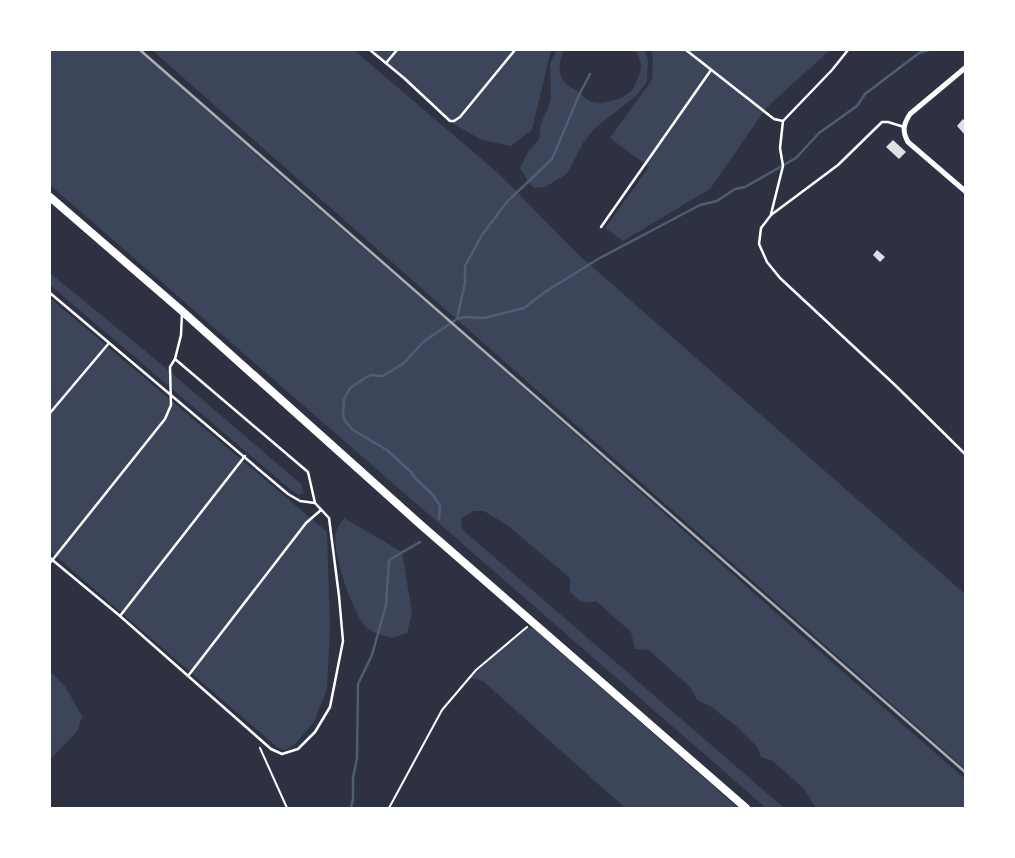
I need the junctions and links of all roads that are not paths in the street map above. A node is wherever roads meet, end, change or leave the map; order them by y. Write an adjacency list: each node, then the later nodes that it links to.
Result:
1 (370, 50): 6 (lane)
2 (397, 50): 6 (lane)
3 (515, 50): 6 (lane)
4 (686, 50): 8 (lane)
5 (848, 50): 9 (lane)
6 (386, 63)
7 (965, 68): 10 (street)
8 (711, 70): 9 (lane); 14 (lane)
9 (783, 122): 13 (lane)
10 (904, 126): 11 (street); 13 (lane)
11 (965, 191)
12 (50, 197): 16 (main road)
13 (771, 215): 21 (lane)
14 (601, 226)
15 (50, 293): 17 (lane)
16 (182, 311): 18 (lane); 28 (main road)
17 (108, 342): 19 (lane); 20 (lane)
18 (175, 359): 19 (lane); 23 (lane)
19 (171, 395): 22 (lane); 25 (lane)
20 (50, 413)
21 (965, 454)
22 (245, 456): 23 (lane); 26 (lane)
23 (315, 503): 24 (lane)
24 (321, 510): 27 (lane); 27 (lane)
25 (51, 560): 26 (lane)
26 (120, 616): 27 (lane)
27 (188, 676)
28 (746, 808)

